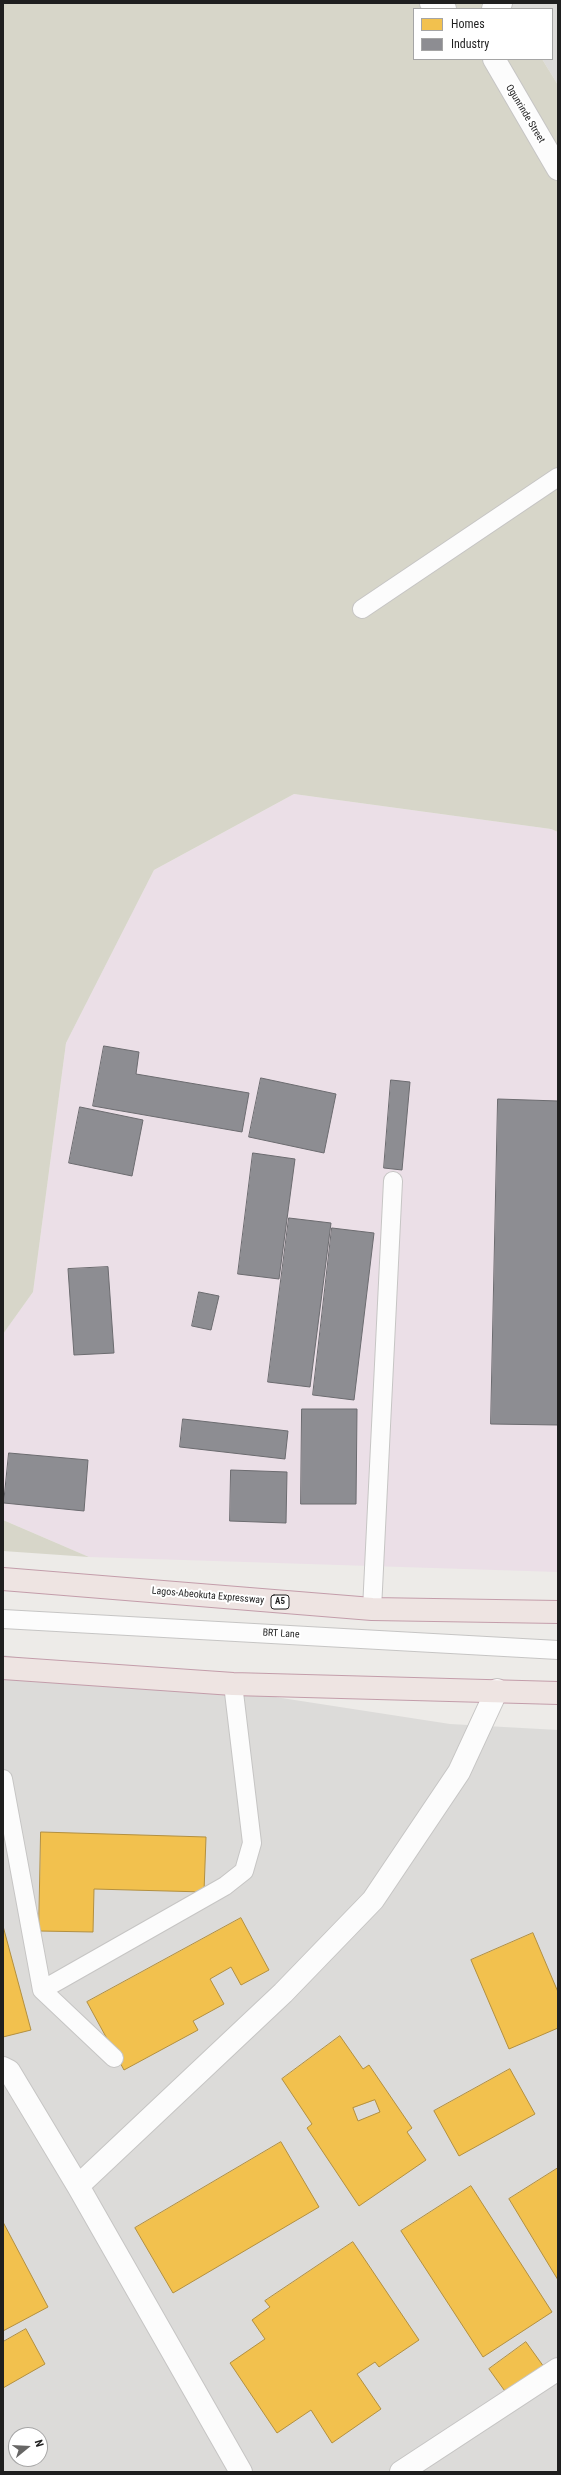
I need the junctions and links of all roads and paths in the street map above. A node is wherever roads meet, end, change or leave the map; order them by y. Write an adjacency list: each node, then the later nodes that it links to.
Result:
1 (431, 3): 2 (street)
2 (443, 8)
3 (495, 60): 4 (street, Ogunrinde Street)
4 (558, 169)
5 (558, 478): 6 (lane)
6 (362, 609)
7 (393, 1180): 9 (lane)
8 (3, 1579): 9 (highway, Lagos-Abeokuta Expressway / A5)
9 (372, 1609): 10 (highway, Lagos-Abeokuta Expressway / A5)
10 (558, 1612)
11 (3, 1619): 12 (lane, BRT Lane)
12 (558, 1650)
13 (3, 1668): 14 (highway)
14 (233, 1684): 15 (highway); 18 (lane)
15 (497, 1690): 16 (highway); 21 (street)
16 (558, 1693)
17 (3, 1779): 18 (lane)
18 (42, 1990): 19 (lane)
19 (114, 2058)
20 (3, 2068): 21 (street)
21 (78, 2186): 23 (street)
22 (558, 2369): 24 (street)
23 (241, 2472)
24 (401, 2472)

